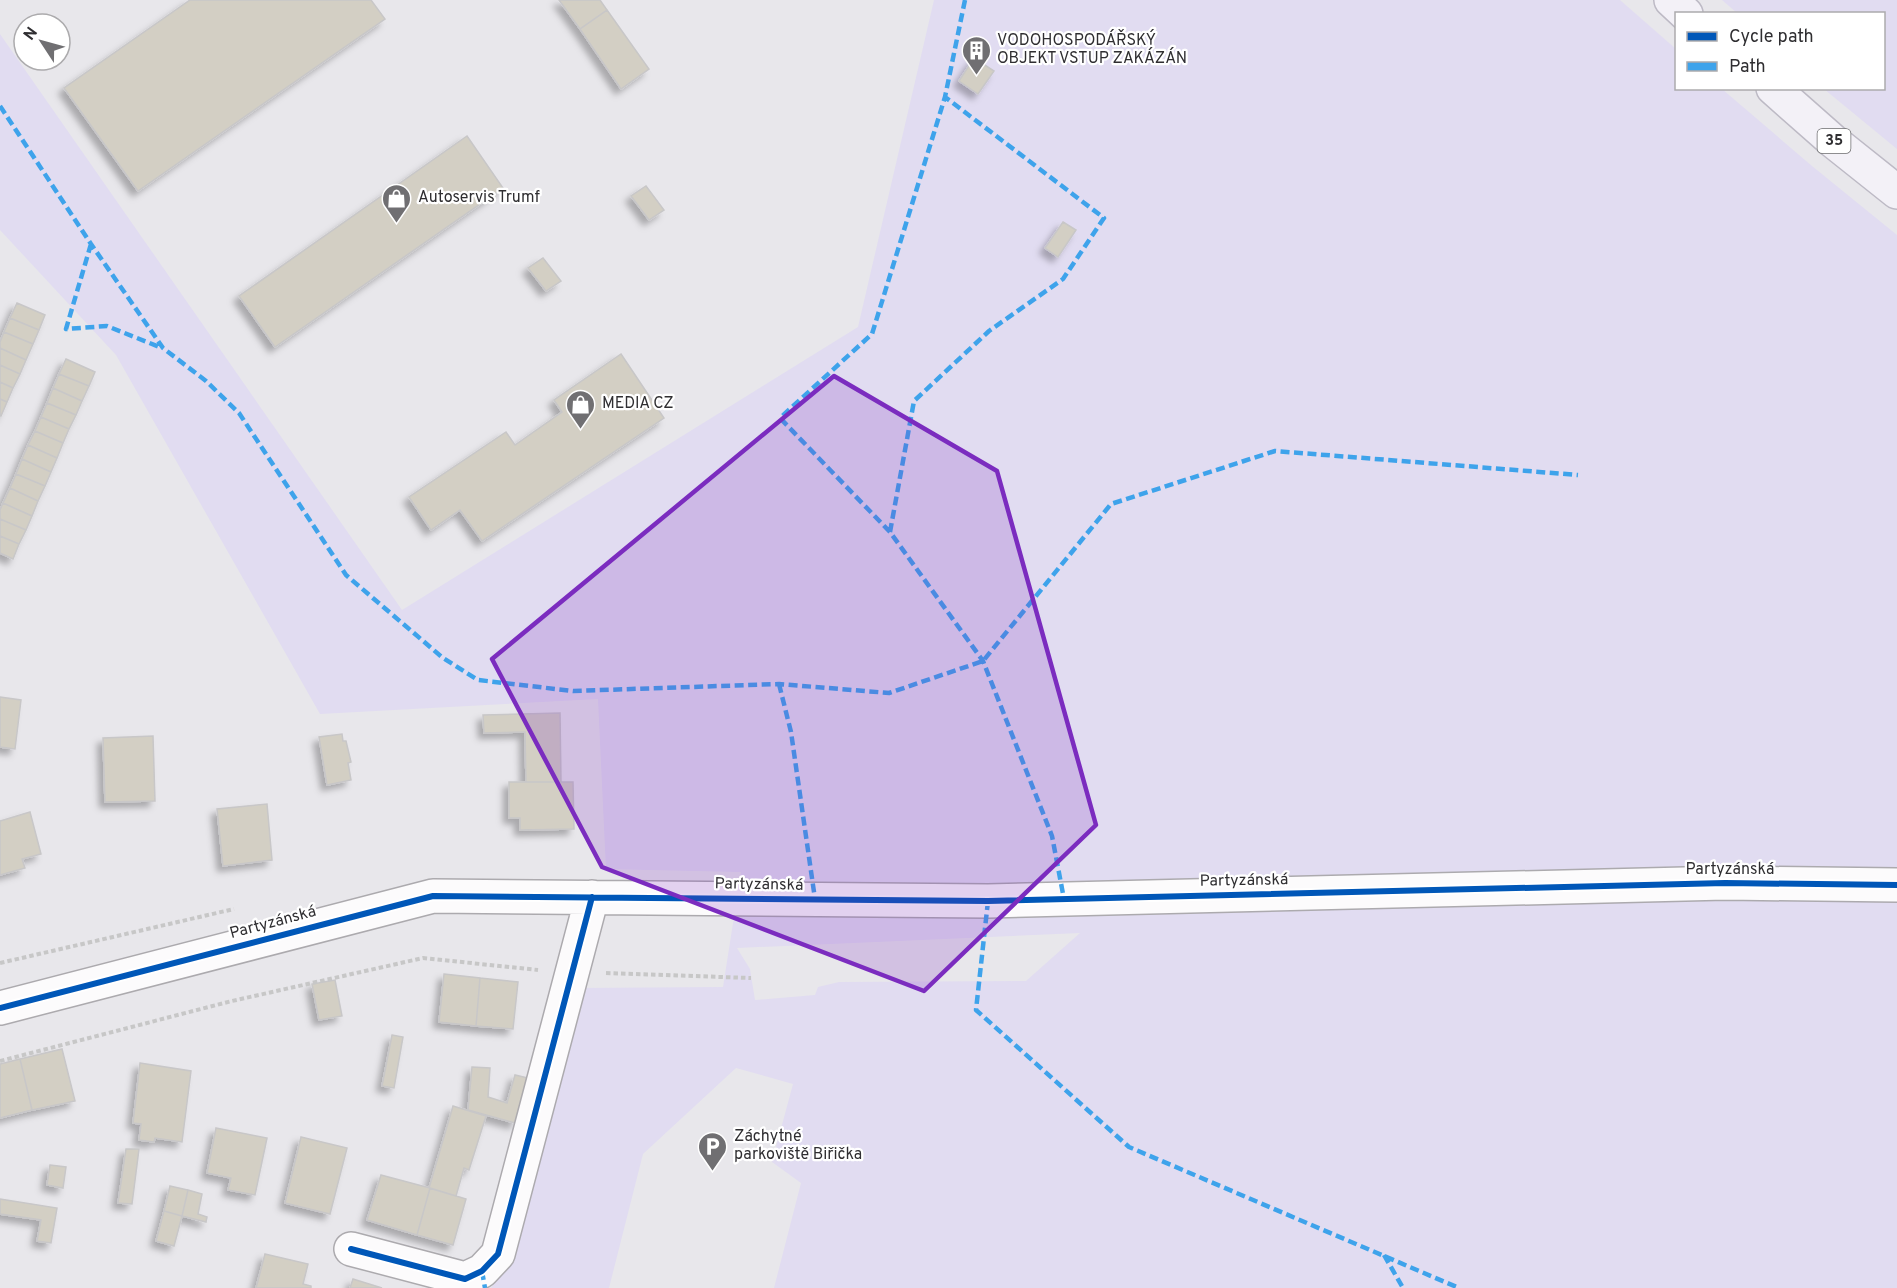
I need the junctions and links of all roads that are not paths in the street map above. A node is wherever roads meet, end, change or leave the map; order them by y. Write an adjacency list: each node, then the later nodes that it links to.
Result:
1 (1671, 0): 2 (main road)
2 (1684, 12)
3 (1775, 90): 4 (main road, 35)
4 (1897, 192)
5 (1897, 885): 6 (street, Partyzánská)
6 (592, 897): 7 (street, Partyzánská); 8 (street)
7 (0, 1008)
8 (351, 1249)

